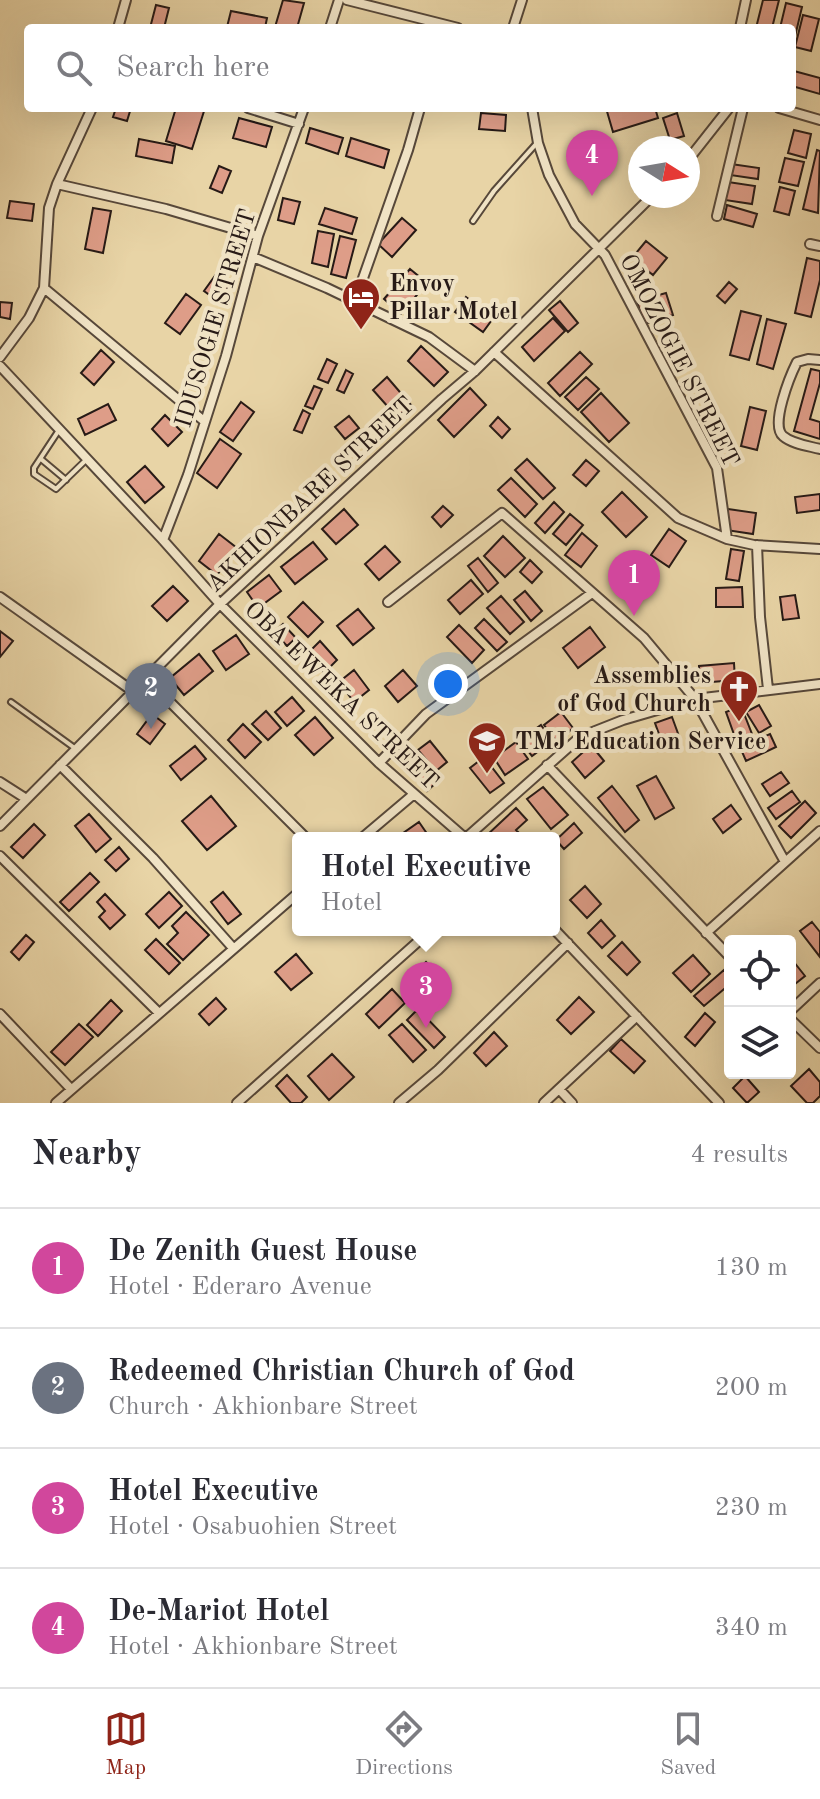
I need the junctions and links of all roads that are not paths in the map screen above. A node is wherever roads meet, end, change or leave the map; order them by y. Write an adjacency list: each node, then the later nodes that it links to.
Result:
1 (126, 0): 6 (street)
2 (339, 0): 7 (street)
3 (347, 0): 8 (street)
4 (522, 0): 9 (street)
5 (746, 0): 10 (street)
6 (119, 24)
7 (331, 24)
8 (437, 24)
9 (514, 24)
10 (741, 24)
11 (90, 112): 23 (street)
12 (261, 112): 20 (street)
13 (303, 112): 20 (street, IDUSOGIE STREET)
14 (419, 112): 33 (street)
15 (533, 112): 21 (street, OMOZOGIE STREET)
16 (726, 112): 22 (street)
17 (742, 112): 25 (street)
18 (793, 112): 19 (street)
19 (820, 120)
20 (299, 124): 27 (street, IDUSOGIE STREET)
21 (538, 143): 26 (lane); 30 (street, OMOZOGIE STREET)
22 (700, 145)
23 (57, 184): 27 (street); 32 (street)
24 (640, 208): 30 (street, AKHIONBARE STREET)
25 (717, 216)
26 (473, 221)
27 (258, 236): 31 (street, IDUSOGIE STREET)
28 (810, 244): 29 (street)
29 (820, 246)
30 (599, 248): 34 (street, AKHIONBARE STREET); 45 (street, OMOZOGIE STREET)
31 (253, 257): 33 (street); 39 (street, IDUSOGIE STREET)
32 (44, 288): 35 (street); 39 (street)
33 (355, 301): 38 (street)
34 (494, 352): 38 (street, AKHIONBARE STREET); 45 (street)
35 (0, 357)
36 (820, 360): 41 (street)
37 (0, 366): 40 (street, OBA EWEKA STREET)
38 (475, 371): 52 (street, AKHIONBARE STREET)
39 (206, 416): 46 (street, IDUSOGIE STREET)
40 (59, 430): 42 (lane); 43 (street, OBA EWEKA STREET)
41 (820, 449)
42 (41, 459): 44 (lane); 44 (lane)
43 (87, 459): 44 (lane); 46 (street, OBA EWEKA STREET)
44 (66, 480)
45 (727, 539): 47 (street)
46 (163, 540): 52 (street, OBA EWEKA STREET)
47 (757, 545): 48 (street); 55 (street)
48 (820, 549)
49 (592, 593): 51 (street); 57 (street); 60 (street)
50 (0, 597): 56 (street)
51 (388, 602)
52 (220, 604): 53 (street, AKHIONBARE STREET); 60 (street, OBA EWEKA STREET)
53 (147, 679): 56 (street, AKHIONBARE STREET); 68 (street)
54 (820, 684): 55 (street)
55 (768, 689): 57 (street)
56 (134, 692): 59 (street, AKHIONBARE STREET)
57 (695, 699): 62 (street); 73 (street)
58 (11, 702): 59 (lane)
59 (76, 749): 61 (street, AKHIONBARE STREET)
60 (379, 763): 64 (street, OBA EWEKA STREET)
61 (60, 765): 65 (street, AKHIONBARE STREET); 79 (street)
62 (547, 765): 71 (street); 75 (street)
63 (0, 782): 65 (street)
64 (414, 794): 69 (street); 70 (street, OBA EWEKA STREET)
65 (25, 798): 66 (street, AKHIONBARE STREET)
66 (0, 826)
67 (820, 831): 73 (street)
68 (300, 832)
69 (369, 832)
70 (458, 832)
71 (472, 832)
72 (0, 856): 83 (street)
73 (784, 860): 75 (street)
74 (292, 898): 79 (street)
75 (706, 933): 80 (street)
76 (560, 935): 78 (street)
77 (424, 936): 91 (street)
78 (568, 943): 85 (street); 92 (street)
79 (233, 948): 83 (street)
80 (724, 951)
81 (820, 983): 82 (street)
82 (794, 1007)
83 (159, 1013): 88 (street)
84 (0, 1014): 88 (street)
85 (637, 1016): 89 (street); 95 (street)
86 (796, 1025): 87 (street)
87 (820, 1048)
88 (71, 1089): 90 (street)
89 (559, 1089): 93 (street); 94 (street)
90 (56, 1103)
91 (237, 1103)
92 (399, 1103)
93 (544, 1103)
94 (572, 1103)
95 (719, 1103)

